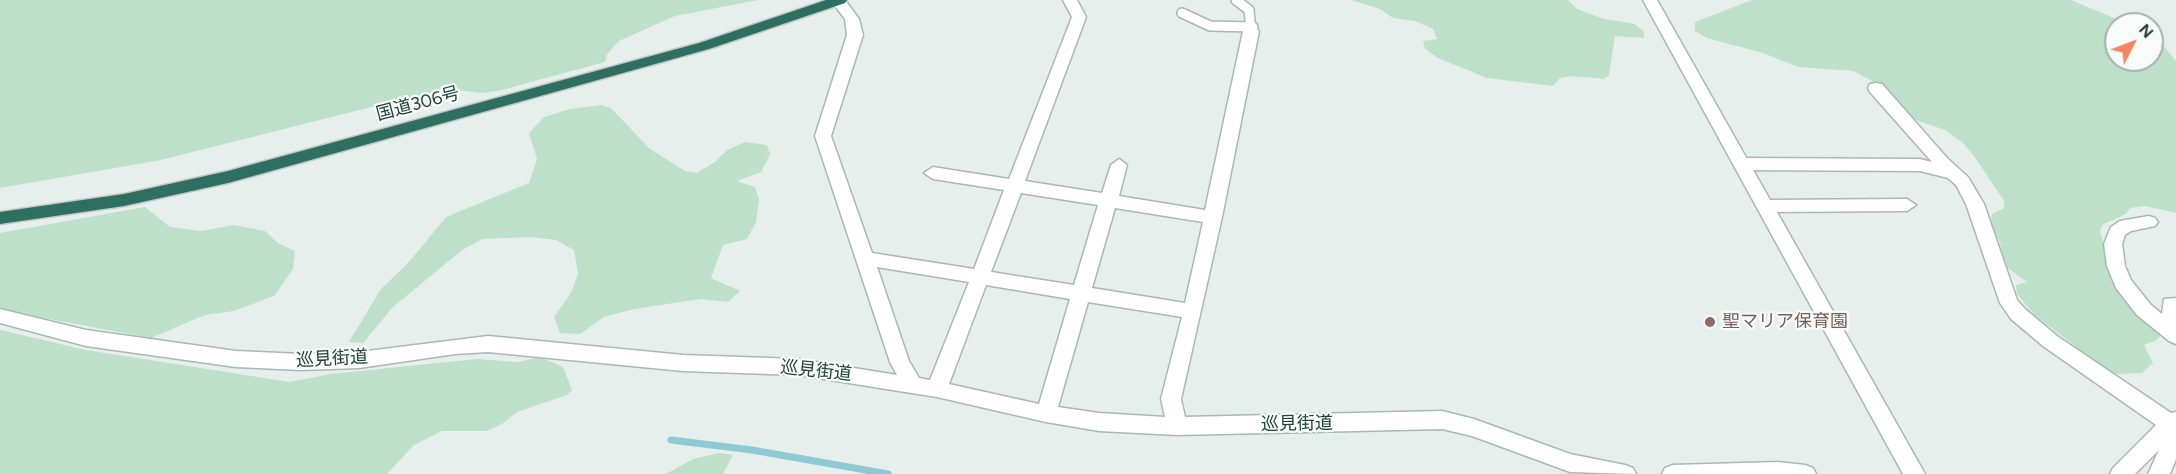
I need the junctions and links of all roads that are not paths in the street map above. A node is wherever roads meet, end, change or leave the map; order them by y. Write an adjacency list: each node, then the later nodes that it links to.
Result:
1 (839, 0): 17 (highway, 国道306号); 19 (street)
2 (1070, 0): 12 (street)
3 (1236, 0): 6 (lane)
4 (1650, 0): 8 (street)
5 (1182, 12): 6 (lane)
6 (1252, 29): 16 (street)
7 (1876, 88): 11 (street)
8 (1742, 164): 11 (street); 15 (street)
9 (1119, 165): 13 (street)
10 (933, 173): 12 (street)
11 (1952, 173): 29 (street)
12 (1015, 186): 13 (street); 20 (street)
13 (1110, 201): 16 (street); 21 (street)
14 (1907, 205): 15 (street)
15 (1765, 206): 34 (street)
16 (1213, 217): 23 (street)
17 (0, 218)
18 (2149, 222): 25 (street)
19 (864, 258): 20 (street); 26 (street)
20 (980, 277): 21 (street); 27 (street)
21 (1082, 294): 23 (street); 28 (street)
22 (2171, 304): 25 (street)
23 (1193, 312): 30 (street)
24 (0, 316): 26 (street, 巡見街道)
25 (2174, 335)
26 (913, 385): 27 (street, 巡見街道)
27 (938, 389): 28 (street, 巡見街道)
28 (1046, 414): 30 (street, 巡見街道)
29 (2174, 422): 35 (street); 36 (street)
30 (1177, 426): 31 (street, 巡見街道)
31 (1625, 474)
32 (1673, 474): 33 (street)
33 (1805, 474)
34 (1914, 474)
35 (2121, 474)
36 (2159, 474)

